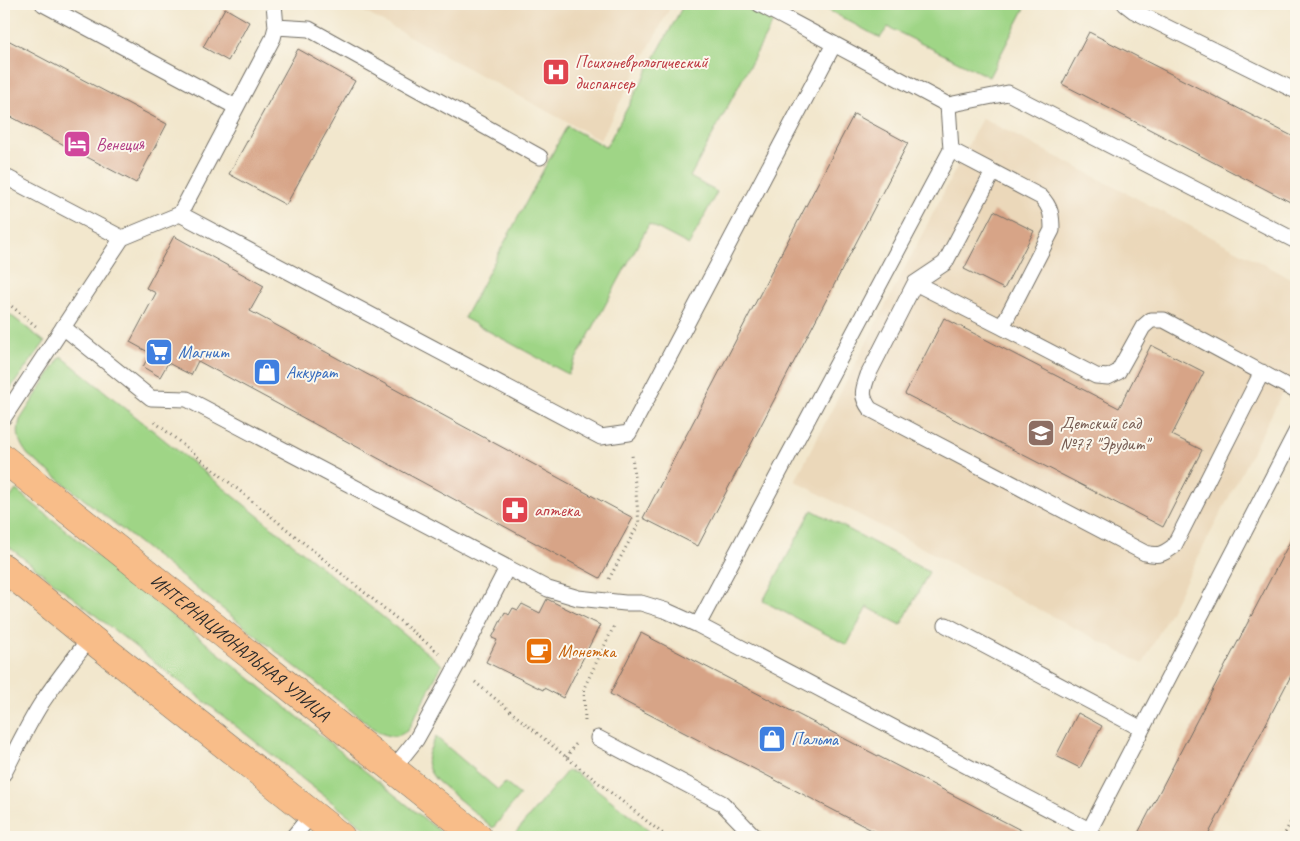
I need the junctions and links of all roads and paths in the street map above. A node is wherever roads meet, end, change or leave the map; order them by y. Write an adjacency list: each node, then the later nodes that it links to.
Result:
1 (43, 4): 9 (lane)
2 (274, 4): 5 (lane)
3 (759, 4): 6 (lane)
4 (1125, 4): 7 (lane)
5 (276, 27): 9 (lane); 11 (lane)
6 (834, 44): 8 (lane); 27 (lane)
7 (1296, 91)
8 (948, 105): 10 (lane); 16 (lane)
9 (236, 107): 14 (lane)
10 (951, 150): 12 (lane); 32 (lane)
11 (540, 157)
12 (993, 172): 17 (lane); 20 (lane)
13 (4, 176): 15 (lane)
14 (180, 214): 15 (lane); 27 (lane)
15 (122, 238): 19 (lane)
16 (1296, 241)
17 (916, 282): 20 (lane); 22 (lane)
18 (4, 300): 21 (path)
19 (63, 327): 21 (lane); 30 (lane)
20 (1002, 327): 22 (lane)
21 (54, 340): 24 (lane)
22 (1262, 372): 23 (lane)
23 (1296, 391)
24 (4, 417)
25 (154, 422): 35 (path)
26 (1296, 432): 37 (lane)
27 (629, 433): 31 (path)
28 (4, 459): 41 (main road, ИНТЕРНАЦИОНАЛЬНАЯ УЛИЦА)
29 (4, 568): 34 (main road)
30 (507, 568): 31 (lane); 35 (lane)
31 (625, 603): 32 (lane); 36 (path)
32 (698, 625): 45 (lane)
33 (946, 625): 37 (lane)
34 (90, 638): 42 (lane); 44 (main road)
35 (456, 667): 40 (path); 41 (lane)
36 (585, 724)
37 (1142, 729): 45 (lane)
38 (598, 738): 51 (lane)
39 (580, 739): 40 (path)
40 (566, 757): 50 (path)
41 (392, 770): 49 (main road, ИНТЕРНАЦИОНАЛЬНАЯ УЛИЦА)
42 (4, 773)
43 (1296, 812): 46 (path)
44 (312, 814): 47 (lane); 48 (main road)
45 (1088, 834)
46 (1284, 835): 52 (path)
47 (293, 837)
48 (341, 837)
49 (478, 837)
50 (667, 837)
51 (755, 837)
52 (1293, 837)

